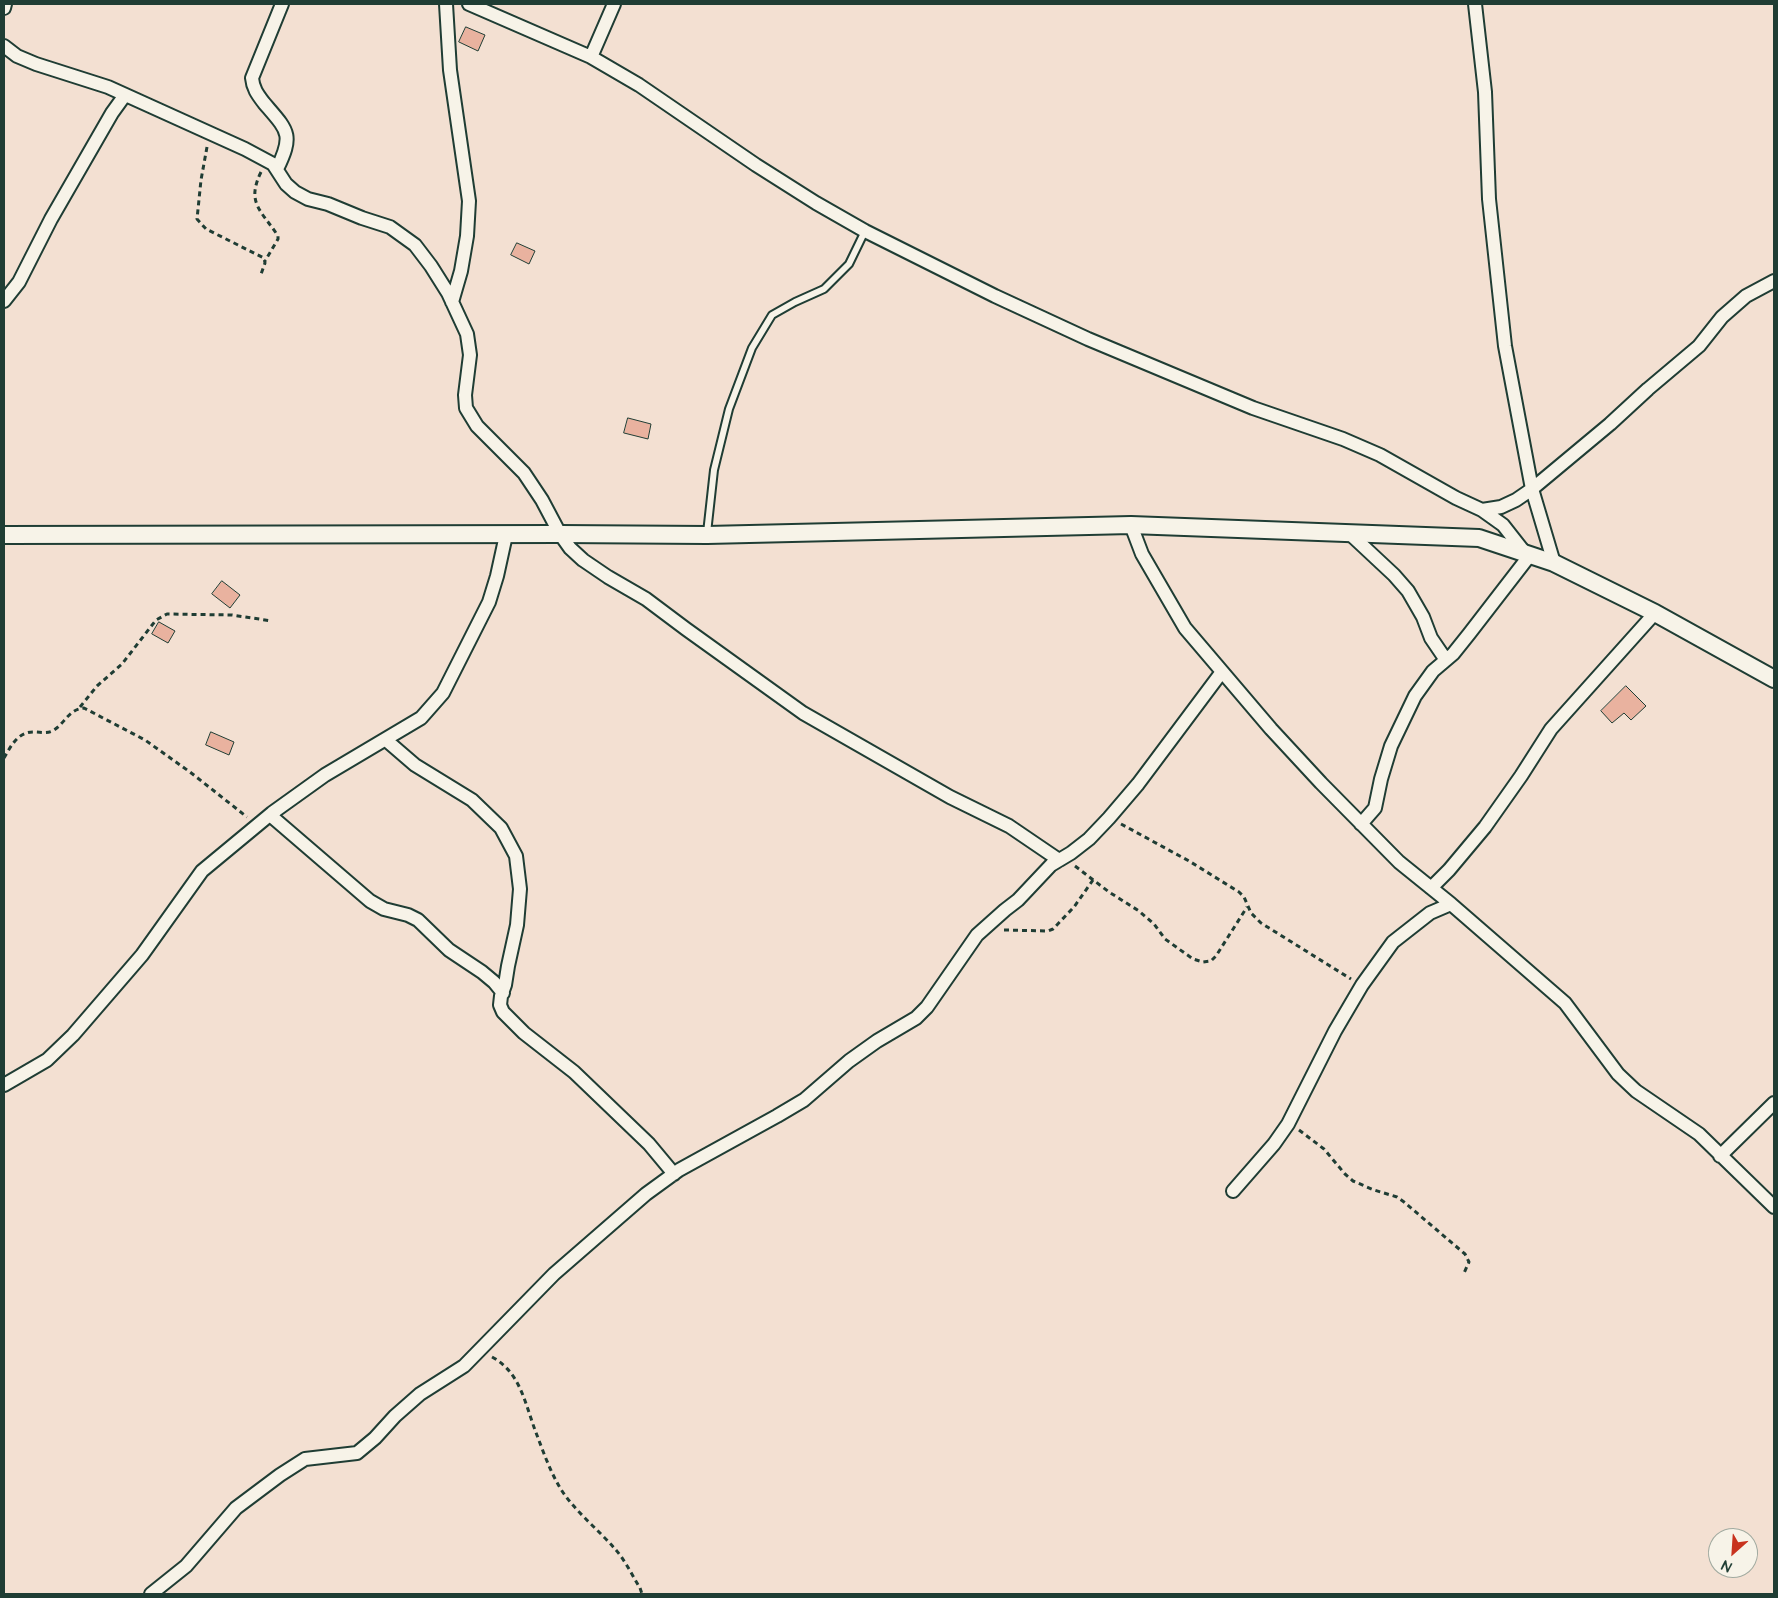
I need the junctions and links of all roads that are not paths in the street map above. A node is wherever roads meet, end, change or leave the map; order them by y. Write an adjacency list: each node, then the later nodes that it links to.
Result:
1 (5, 4): 7 (street)
2 (282, 4): 11 (street)
3 (446, 4): 15 (street)
4 (469, 4): 9 (street)
5 (614, 4): 9 (street)
6 (1475, 4): 16 (street)
7 (4, 8)
8 (4, 46): 10 (street)
9 (591, 57): 12 (street)
10 (125, 95): 11 (street); 14 (street)
11 (277, 169): 15 (street)
12 (865, 231): 17 (street); 23 (lane)
13 (1774, 280): 16 (street)
14 (4, 301)
15 (452, 302): 20 (street)
16 (1532, 489): 17 (street); 25 (street)
17 (1482, 510): 24 (street)
18 (1131, 525): 19 (street); 23 (street); 28 (street)
19 (1348, 532): 24 (street); 27 (street)
20 (560, 534): 22 (street); 23 (street); 33 (street)
21 (4, 535): 22 (street)
22 (506, 535): 30 (street)
23 (707, 535)
24 (1528, 554): 25 (street); 27 (street)
25 (1554, 563): 26 (street)
26 (1655, 613): 29 (street); 34 (street)
27 (1446, 660): 32 (street)
28 (1222, 673): 32 (street); 33 (street)
29 (1774, 679)
30 (386, 740): 31 (street); 36 (street)
31 (270, 815): 36 (street); 37 (street)
32 (1361, 824): 34 (street)
33 (1062, 859): 40 (street)
34 (1431, 888): 35 (street)
35 (1450, 904): 39 (street); 41 (street)
36 (503, 993): 40 (street)
37 (4, 1085)
38 (1774, 1103): 39 (street)
39 (1720, 1156): 42 (street)
40 (674, 1174): 43 (street)
41 (1233, 1191)
42 (1774, 1207)
43 (151, 1594)

